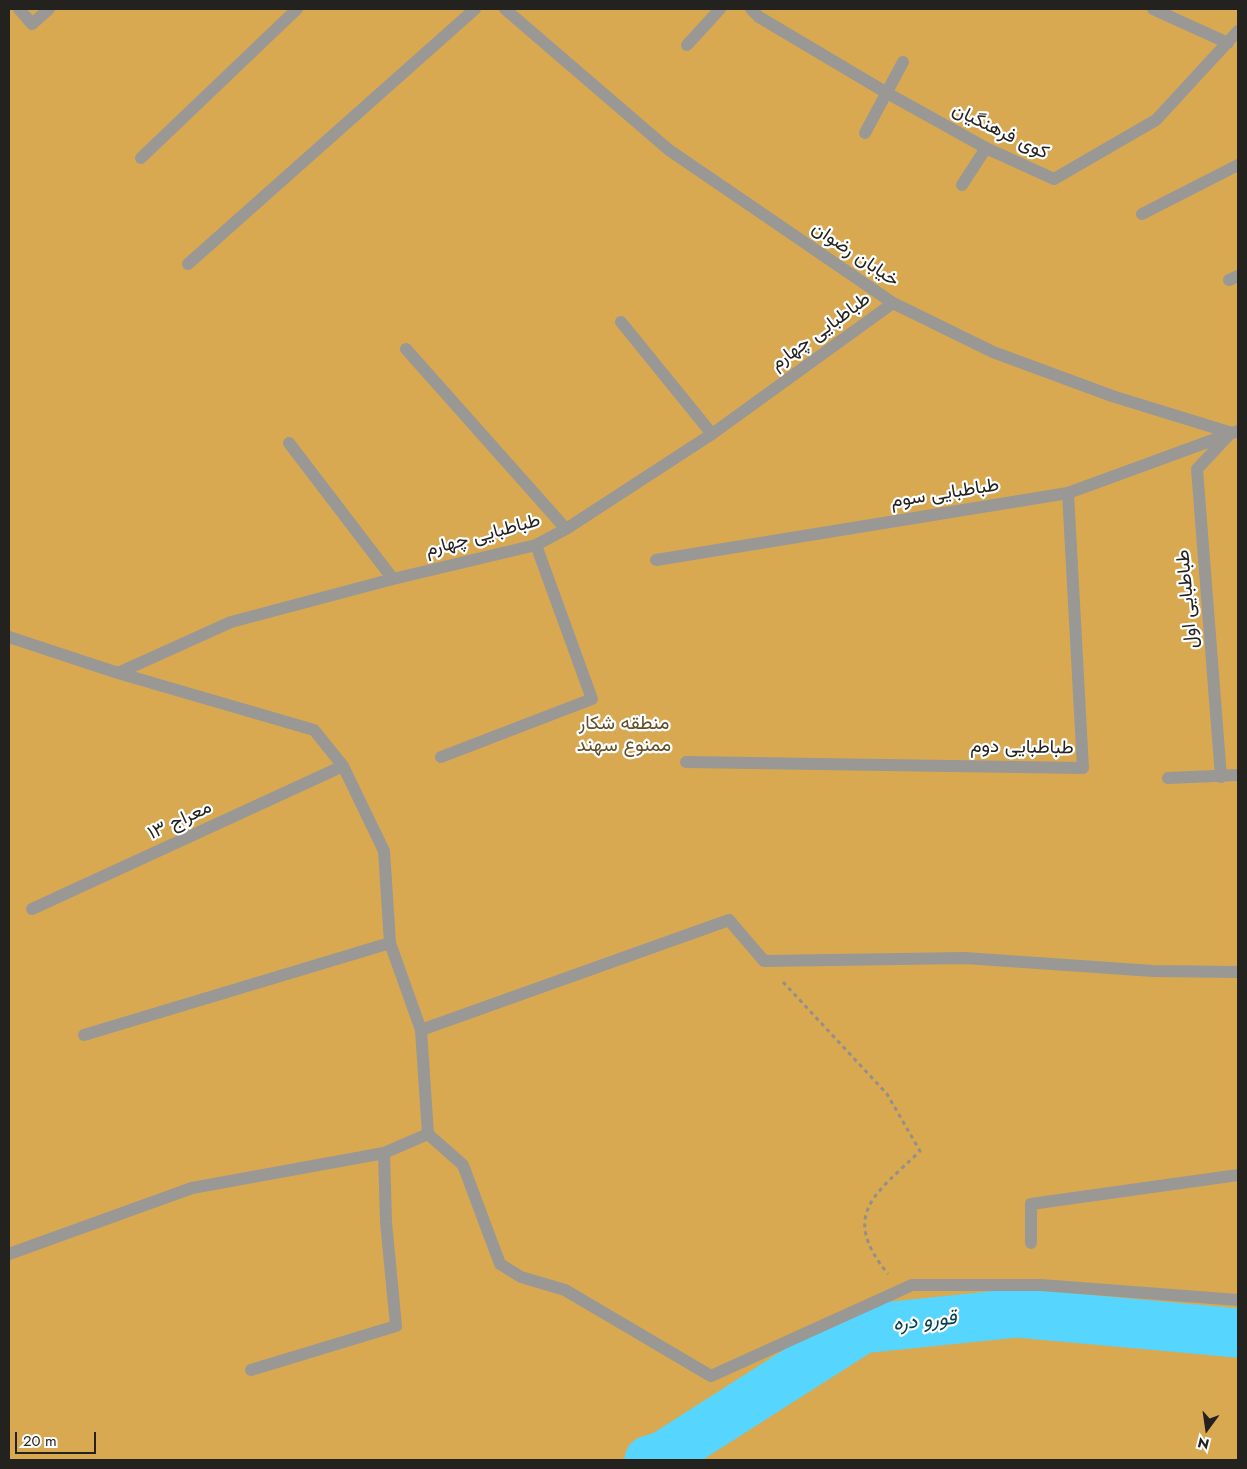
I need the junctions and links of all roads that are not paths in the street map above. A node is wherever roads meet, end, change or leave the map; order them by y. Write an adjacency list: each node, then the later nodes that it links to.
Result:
1 (19, 9): 2 (street)
2 (49, 9)
3 (297, 9): 16 (street)
4 (475, 9): 20 (street)
5 (506, 9): 21 (street, خیابان رضوان)
6 (720, 9): 11 (street)
7 (752, 9): 13 (street, کوی فرهنگیان)
8 (1153, 9): 10 (street)
9 (1238, 31): 10 (street, کوی فرهنگیان)
10 (1228, 43): 15 (street, کوی فرهنگیان)
11 (687, 45)
12 (903, 62): 13 (street)
13 (887, 94): 14 (street); 15 (street, کوی فرهنگیان)
14 (865, 133)
15 (986, 148): 18 (street)
16 (141, 158)
17 (1238, 165): 19 (street)
18 (962, 185)
19 (1142, 214)
20 (188, 264)
21 (893, 304): 24 (street, خیابان رضوان); 25 (street, طباطبایی چهارم)
22 (621, 322): 25 (street)
23 (406, 349): 28 (street)
24 (1235, 432): 27 (street, طباطبایی سوم); 38 (street, طباطبایی اول)
25 (712, 434): 28 (street, طباطبایی چهارم)
26 (289, 443): 31 (street)
27 (1068, 493): 30 (street, طباطبایی سوم); 35 (street, طباطبایی دوم)
28 (566, 529): 29 (street, طباطبایی چهارم)
29 (536, 545): 31 (street, طباطبایی چهارم); 34 (street)
30 (656, 560)
31 (394, 579): 33 (street, طباطبایی چهارم)
32 (9, 638): 33 (street)
33 (118, 673): 36 (street)
34 (441, 757)
35 (686, 762)
36 (344, 766): 40 (street, معراج ۱۳); 41 (street)
37 (1238, 775): 38 (street)
38 (1221, 776): 39 (street)
39 (1168, 778)
40 (32, 910)
41 (390, 943): 43 (street); 44 (street)
42 (1238, 972): 43 (street)
43 (421, 1030): 45 (street)
44 (84, 1035)
45 (428, 1134): 46 (street); 50 (street)
46 (384, 1154): 49 (street); 51 (street)
47 (1238, 1176): 48 (street)
48 (1031, 1243)
49 (9, 1254)
50 (1238, 1300)
51 (251, 1370)

